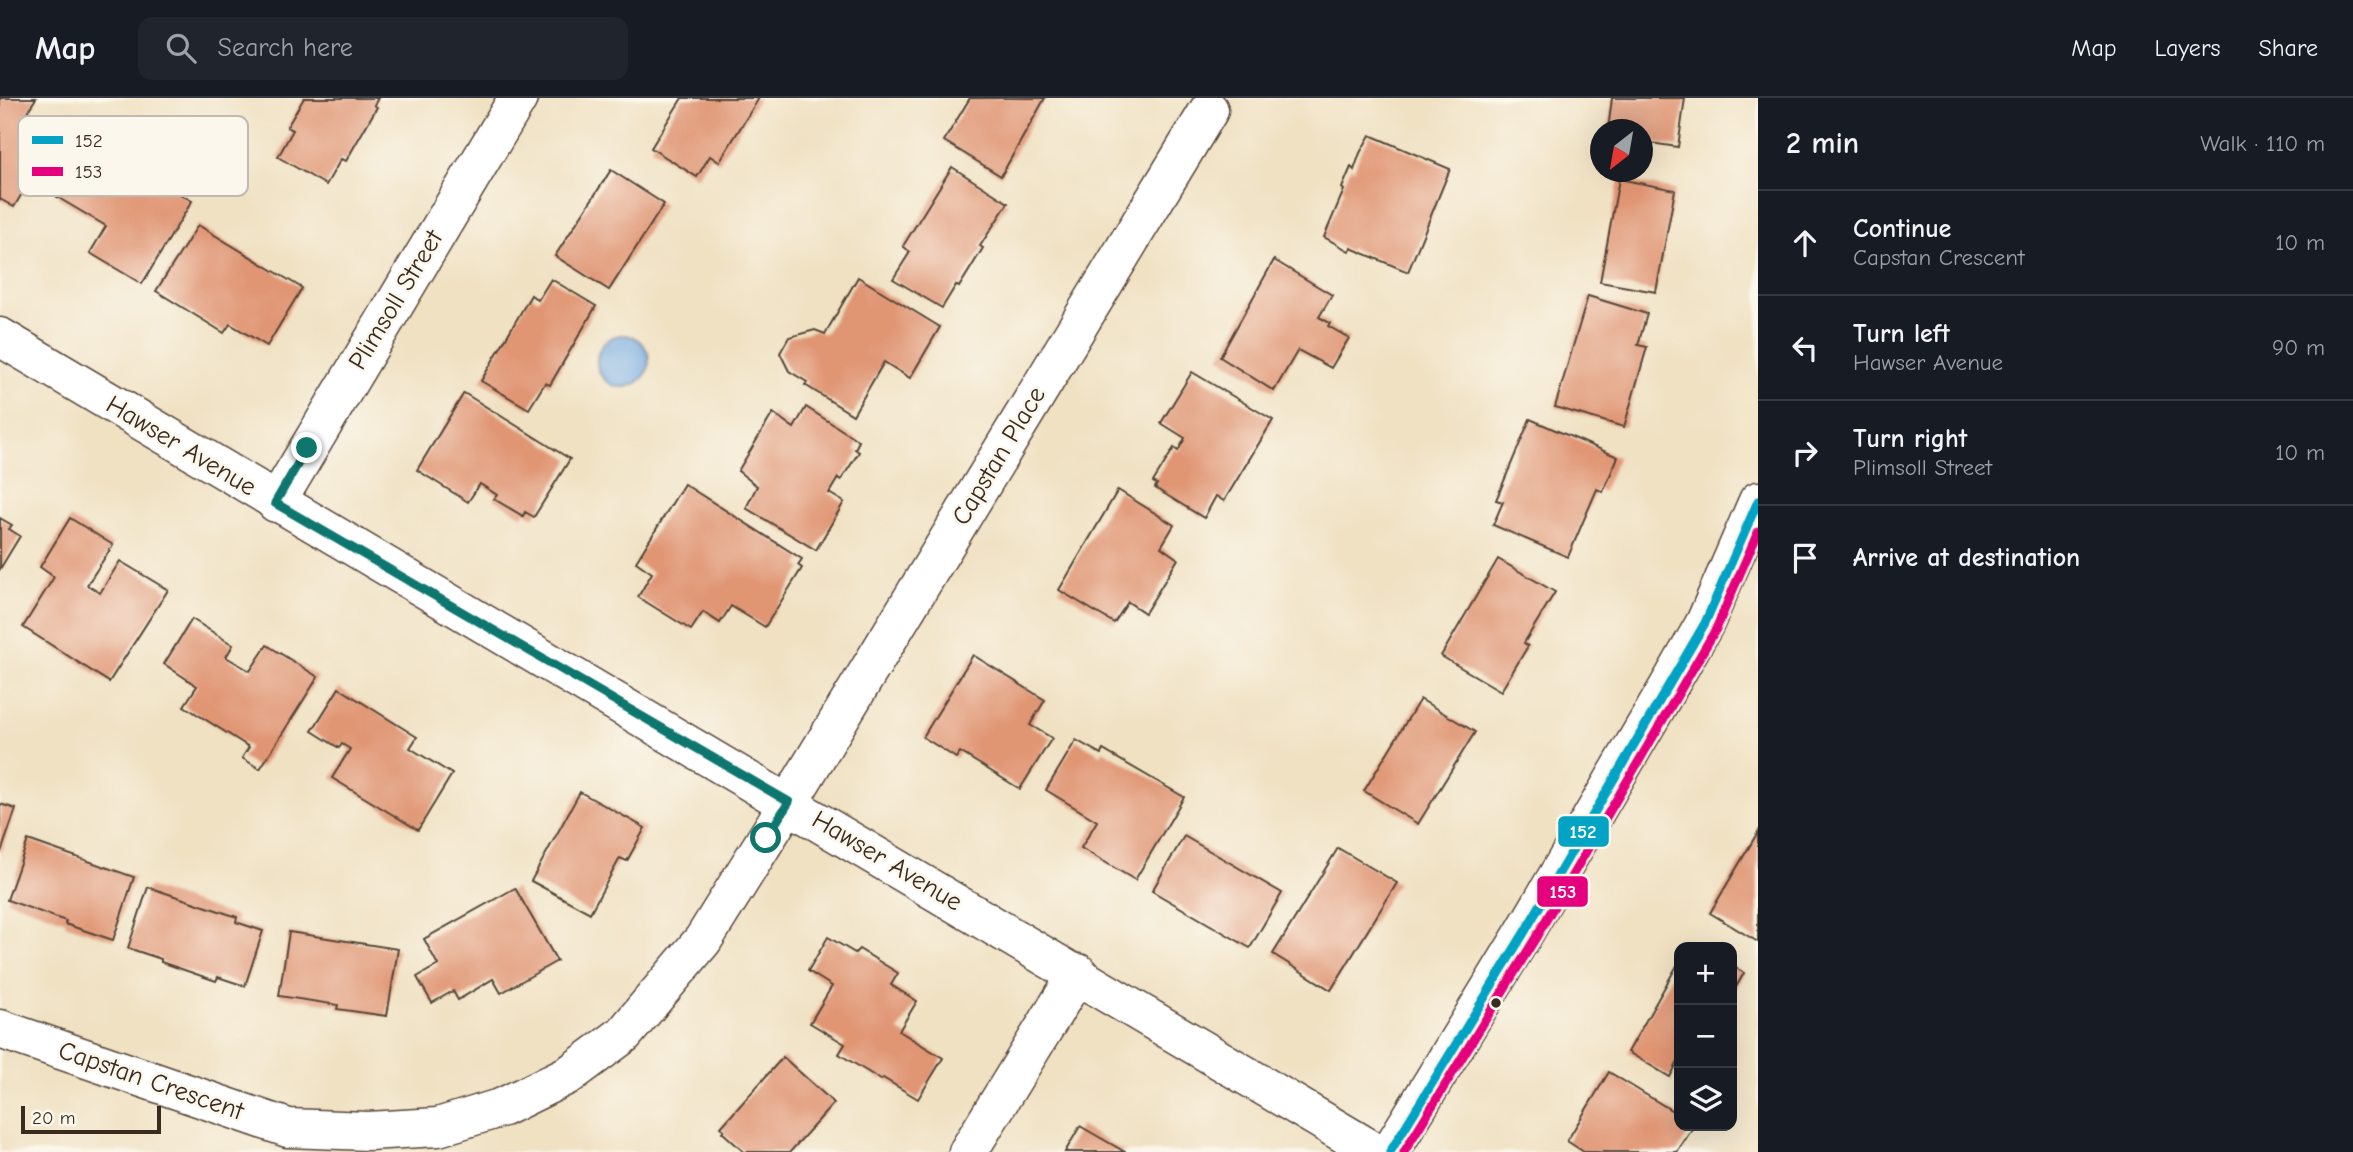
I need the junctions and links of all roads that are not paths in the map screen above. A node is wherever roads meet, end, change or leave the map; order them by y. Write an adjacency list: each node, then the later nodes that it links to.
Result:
1 (518, 98): 5 (street, Plimsoll Street)
2 (1209, 110): 6 (street, Capstan Place)
3 (0, 337): 5 (street, Hawser Avenue)
4 (1758, 501): 11 (street)
5 (275, 503): 6 (street, Hawser Avenue)
6 (789, 802): 7 (street, Hawser Avenue); 8 (street, Capstan Crescent)
7 (1078, 974): 9 (street); 10 (street, Hawser Avenue)
8 (0, 1029)
9 (968, 1152)
10 (1376, 1152)
11 (1390, 1152)

